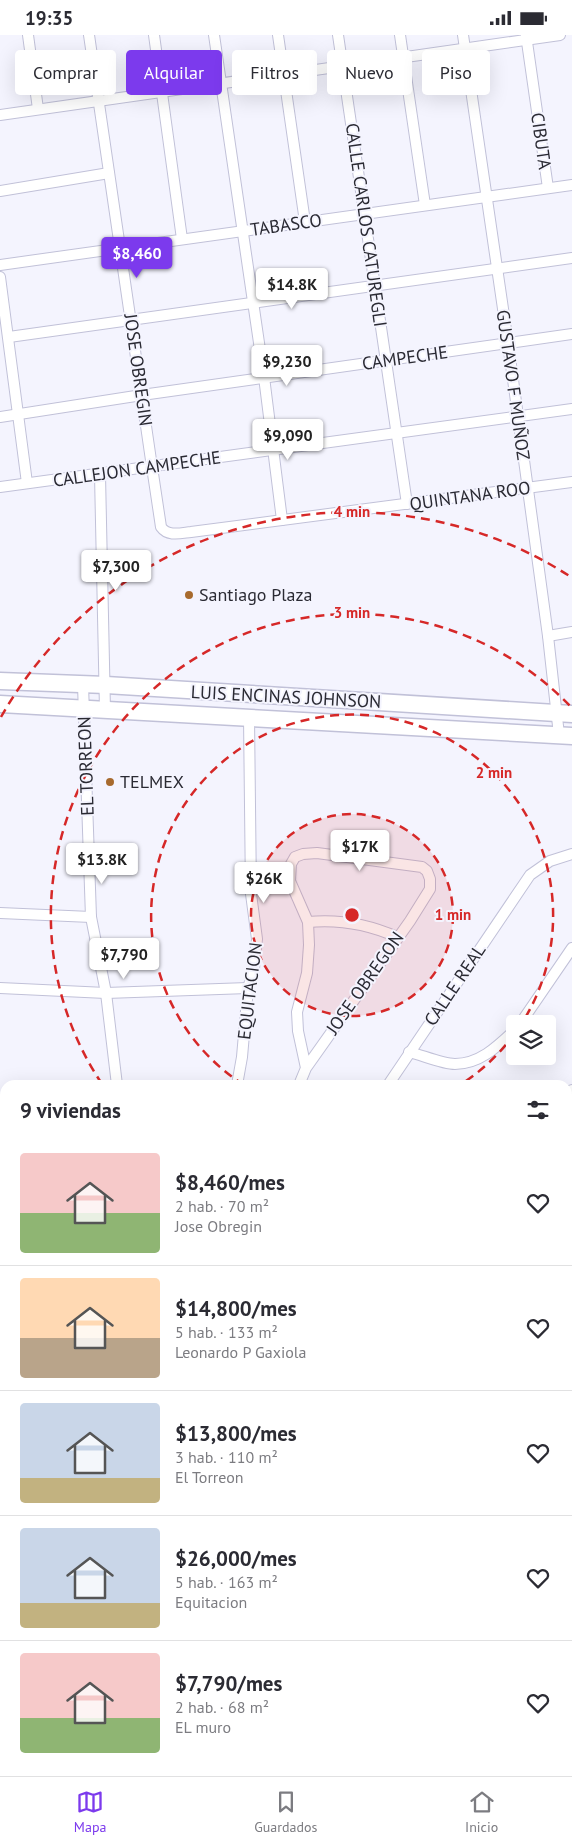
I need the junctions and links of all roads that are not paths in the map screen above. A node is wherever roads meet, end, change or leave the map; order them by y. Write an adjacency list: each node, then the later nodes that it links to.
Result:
1 (28, 35): 26 (street)
2 (90, 35): 25 (street, JOSE OBREGIN)
3 (154, 35): 12 (street)
4 (214, 35): 13 (street)
5 (278, 35): 14 (street)
6 (338, 35): 15 (street, CALLE CARLOS CATUREGLI)
7 (400, 35): 16 (street)
8 (463, 35): 11 (street, GUSTAVO F MUÑOZ)
9 (560, 35): 10 (street)
10 (526, 38): 11 (street); 30 (street, CIBUTA)
11 (465, 49): 17 (street); 32 (street, GUSTAVO F MUÑOZ)
12 (156, 50)
13 (216, 50)
14 (280, 50)
15 (340, 50)
16 (402, 50)
17 (412, 57)
18 (232, 82): 19 (street)
19 (222, 83): 36 (street)
20 (134, 95): 25 (street)
21 (163, 95): 37 (street)
22 (286, 95): 35 (street)
23 (346, 95): 34 (street, CALLE CARLOS CATUREGLI)
24 (409, 95): 33 (street)
25 (99, 100): 26 (street); 28 (street, JOSE OBREGIN)
26 (38, 109): 27 (street)
27 (0, 115)
28 (109, 173): 31 (street); 38 (street, JOSE OBREGIN)
29 (572, 185): 30 (street, TABASCO)
30 (548, 188): 32 (street, TABASCO)
31 (0, 191)
32 (486, 196): 33 (street, TABASCO); 41 (street, GUSTAVO F MUÑOZ)
33 (426, 205): 34 (street, TABASCO)
34 (364, 214): 35 (street, TABASCO); 43 (street, CALLE CARLOS CATUREGLI)
35 (305, 222): 36 (street, TABASCO)
36 (243, 231): 37 (street, TABASCO); 44 (street)
37 (182, 239): 38 (street, TABASCO)
38 (120, 249): 40 (street, TABASCO); 45 (street, JOSE OBREGIN)
39 (572, 259): 41 (street)
40 (0, 265)
41 (497, 269): 43 (street); 48 (street, GUSTAVO F MUÑOZ)
42 (0, 277): 47 (street)
43 (374, 286): 44 (street); 49 (street, CALLE CARLOS CATUREGLI)
44 (252, 303): 45 (street); 50 (street)
45 (131, 320): 47 (street); 51 (street, JOSE OBREGIN)
46 (572, 334): 48 (street, CAMPECHE)
47 (9, 337): 53 (street)
48 (508, 343): 49 (street, CAMPECHE); 55 (street, GUSTAVO F MUÑOZ)
49 (386, 360): 50 (street, CAMPECHE); 56 (street, CALLE CARLOS CATUREGLI)
50 (264, 377): 51 (street, CAMPECHE); 57 (street)
51 (142, 395): 53 (street, CAMPECHE); 58 (street, JOSE OBREGIN)
52 (572, 409): 55 (street, CALLEJON CAMPECHE)
53 (18, 414): 54 (street, CAMPECHE); 61 (street)
54 (0, 417)
55 (517, 417): 56 (street, CALLEJON CAMPECHE); 63 (street, GUSTAVO F MUÑOZ)
56 (397, 433): 57 (street, CALLEJON CAMPECHE); 64 (street, CALLE CARLOS CATUREGLI)
57 (274, 450): 58 (street, CALLEJON CAMPECHE); 65 (street)
58 (152, 467): 59 (street, CALLEJON CAMPECHE); 66 (street, JOSE OBREGIN)
59 (100, 475): 61 (street, CALLEJON CAMPECHE); 71 (street)
60 (572, 482): 63 (street, QUINTANA ROO)
61 (27, 483): 62 (street, CALLEJON CAMPECHE)
62 (0, 487)
63 (527, 488): 64 (street, QUINTANA ROO); 68 (street, GUSTAVO F MUÑOZ)
64 (407, 504): 65 (street, QUINTANA ROO)
65 (282, 520): 66 (street, QUINTANA ROO)
66 (161, 527)
67 (572, 632): 68 (street)
68 (548, 636): 76 (street, GUSTAVO F MUÑOZ)
69 (0, 681): 70 (main road, LUIS ENCINAS JOHNSON)
70 (83, 685): 71 (main road, LUIS ENCINAS JOHNSON); 74 (street, EL TORREON)
71 (106, 685): 72 (main road, LUIS ENCINAS JOHNSON); 75 (street)
72 (280, 697): 76 (main road, LUIS ENCINAS JOHNSON); 77 (main road)
73 (0, 704): 74 (main road, LUIS ENCINAS JOHNSON)
74 (84, 709): 75 (main road, LUIS ENCINAS JOHNSON); 81 (street, EL TORREON)
75 (105, 710): 77 (main road, LUIS ENCINAS JOHNSON)
76 (565, 713): 78 (street, GUSTAVO F MUÑOZ)
77 (249, 717): 78 (main road, LUIS ENCINAS JOHNSON); 86 (street, EQUITACION)
78 (565, 736)
79 (572, 854): 90 (street, CALLE REAL)
80 (0, 913): 81 (street)
81 (91, 917): 87 (street, EL TORREON)
82 (308, 921): 83 (street); 83 (street, JOSE OBREGON); 91 (street, JOSE OBREGON)
83 (397, 937): 91 (street, JOSE OBREGON)
84 (572, 949): 88 (street)
85 (0, 989): 87 (street)
86 (248, 989): 87 (street); 93 (street, EQUITACION)
87 (106, 993): 92 (street, EL TORREON)
88 (526, 1015)
89 (506, 1039): 90 (street)
90 (409, 1052): 95 (street, CALLE REAL)
91 (306, 1068): 94 (street, JOSE OBREGON)
92 (115, 1080)
93 (237, 1080)
94 (301, 1080)
95 (391, 1080)

